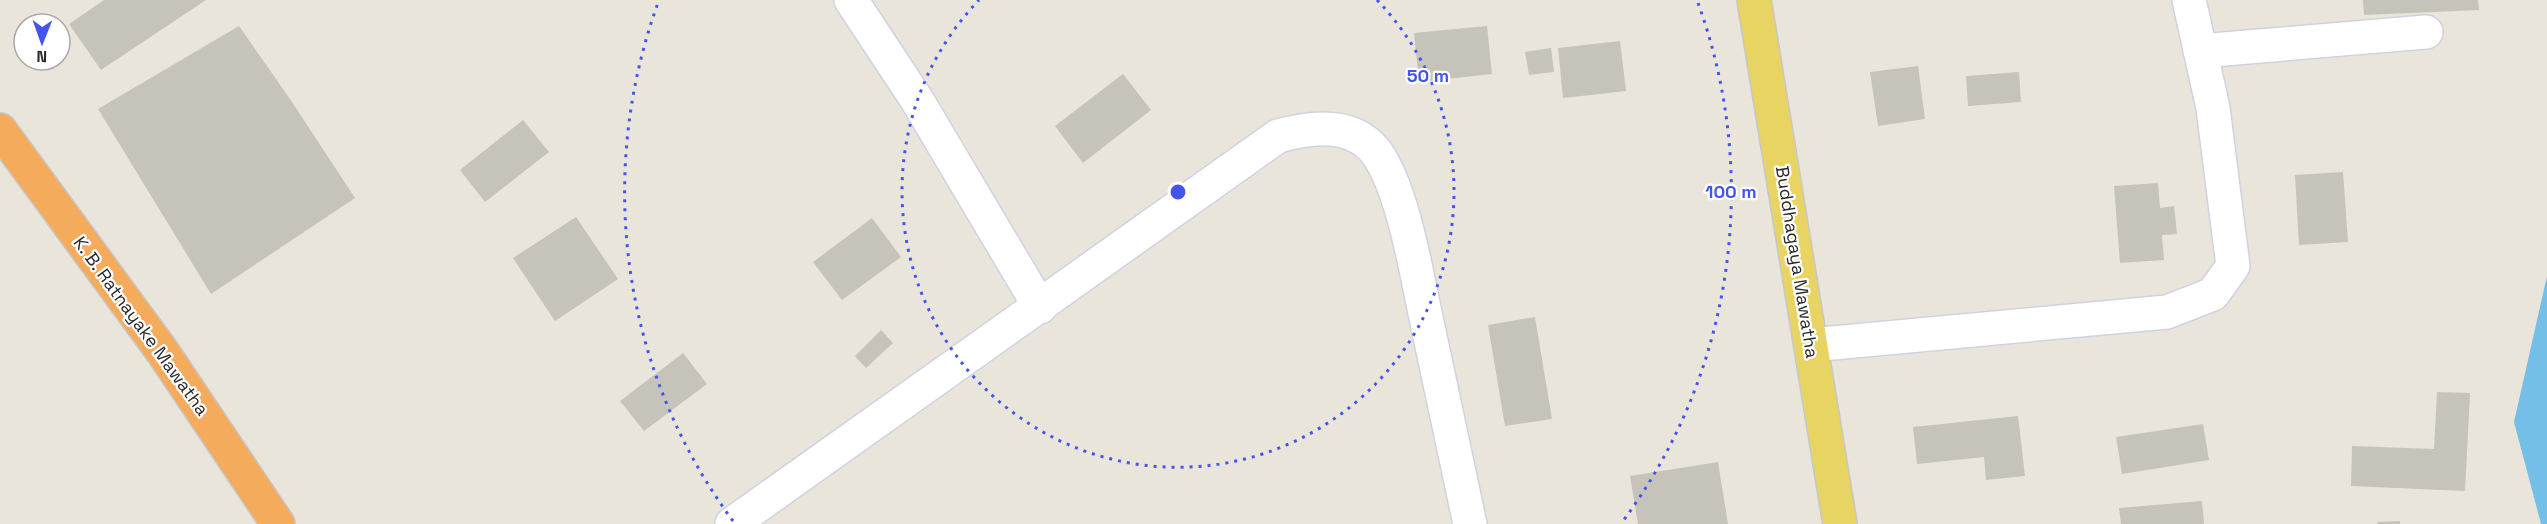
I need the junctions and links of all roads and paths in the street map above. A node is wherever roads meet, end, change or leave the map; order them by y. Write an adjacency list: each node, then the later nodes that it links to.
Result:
1 (851, 0): 7 (street)
2 (1754, 0): 8 (main road, Buddhagaya Mawatha)
3 (2189, 0): 5 (street)
4 (2426, 32): 5 (street)
5 (2200, 51): 8 (street)
6 (0, 130): 9 (highway, K. B. Ratnayake Mawatha)
7 (1040, 307): 10 (street); 11 (street)
8 (1811, 345): 12 (main road, Buddhagaya Mawatha)
9 (278, 524)
10 (732, 524)
11 (1470, 524)
12 (1840, 524)

